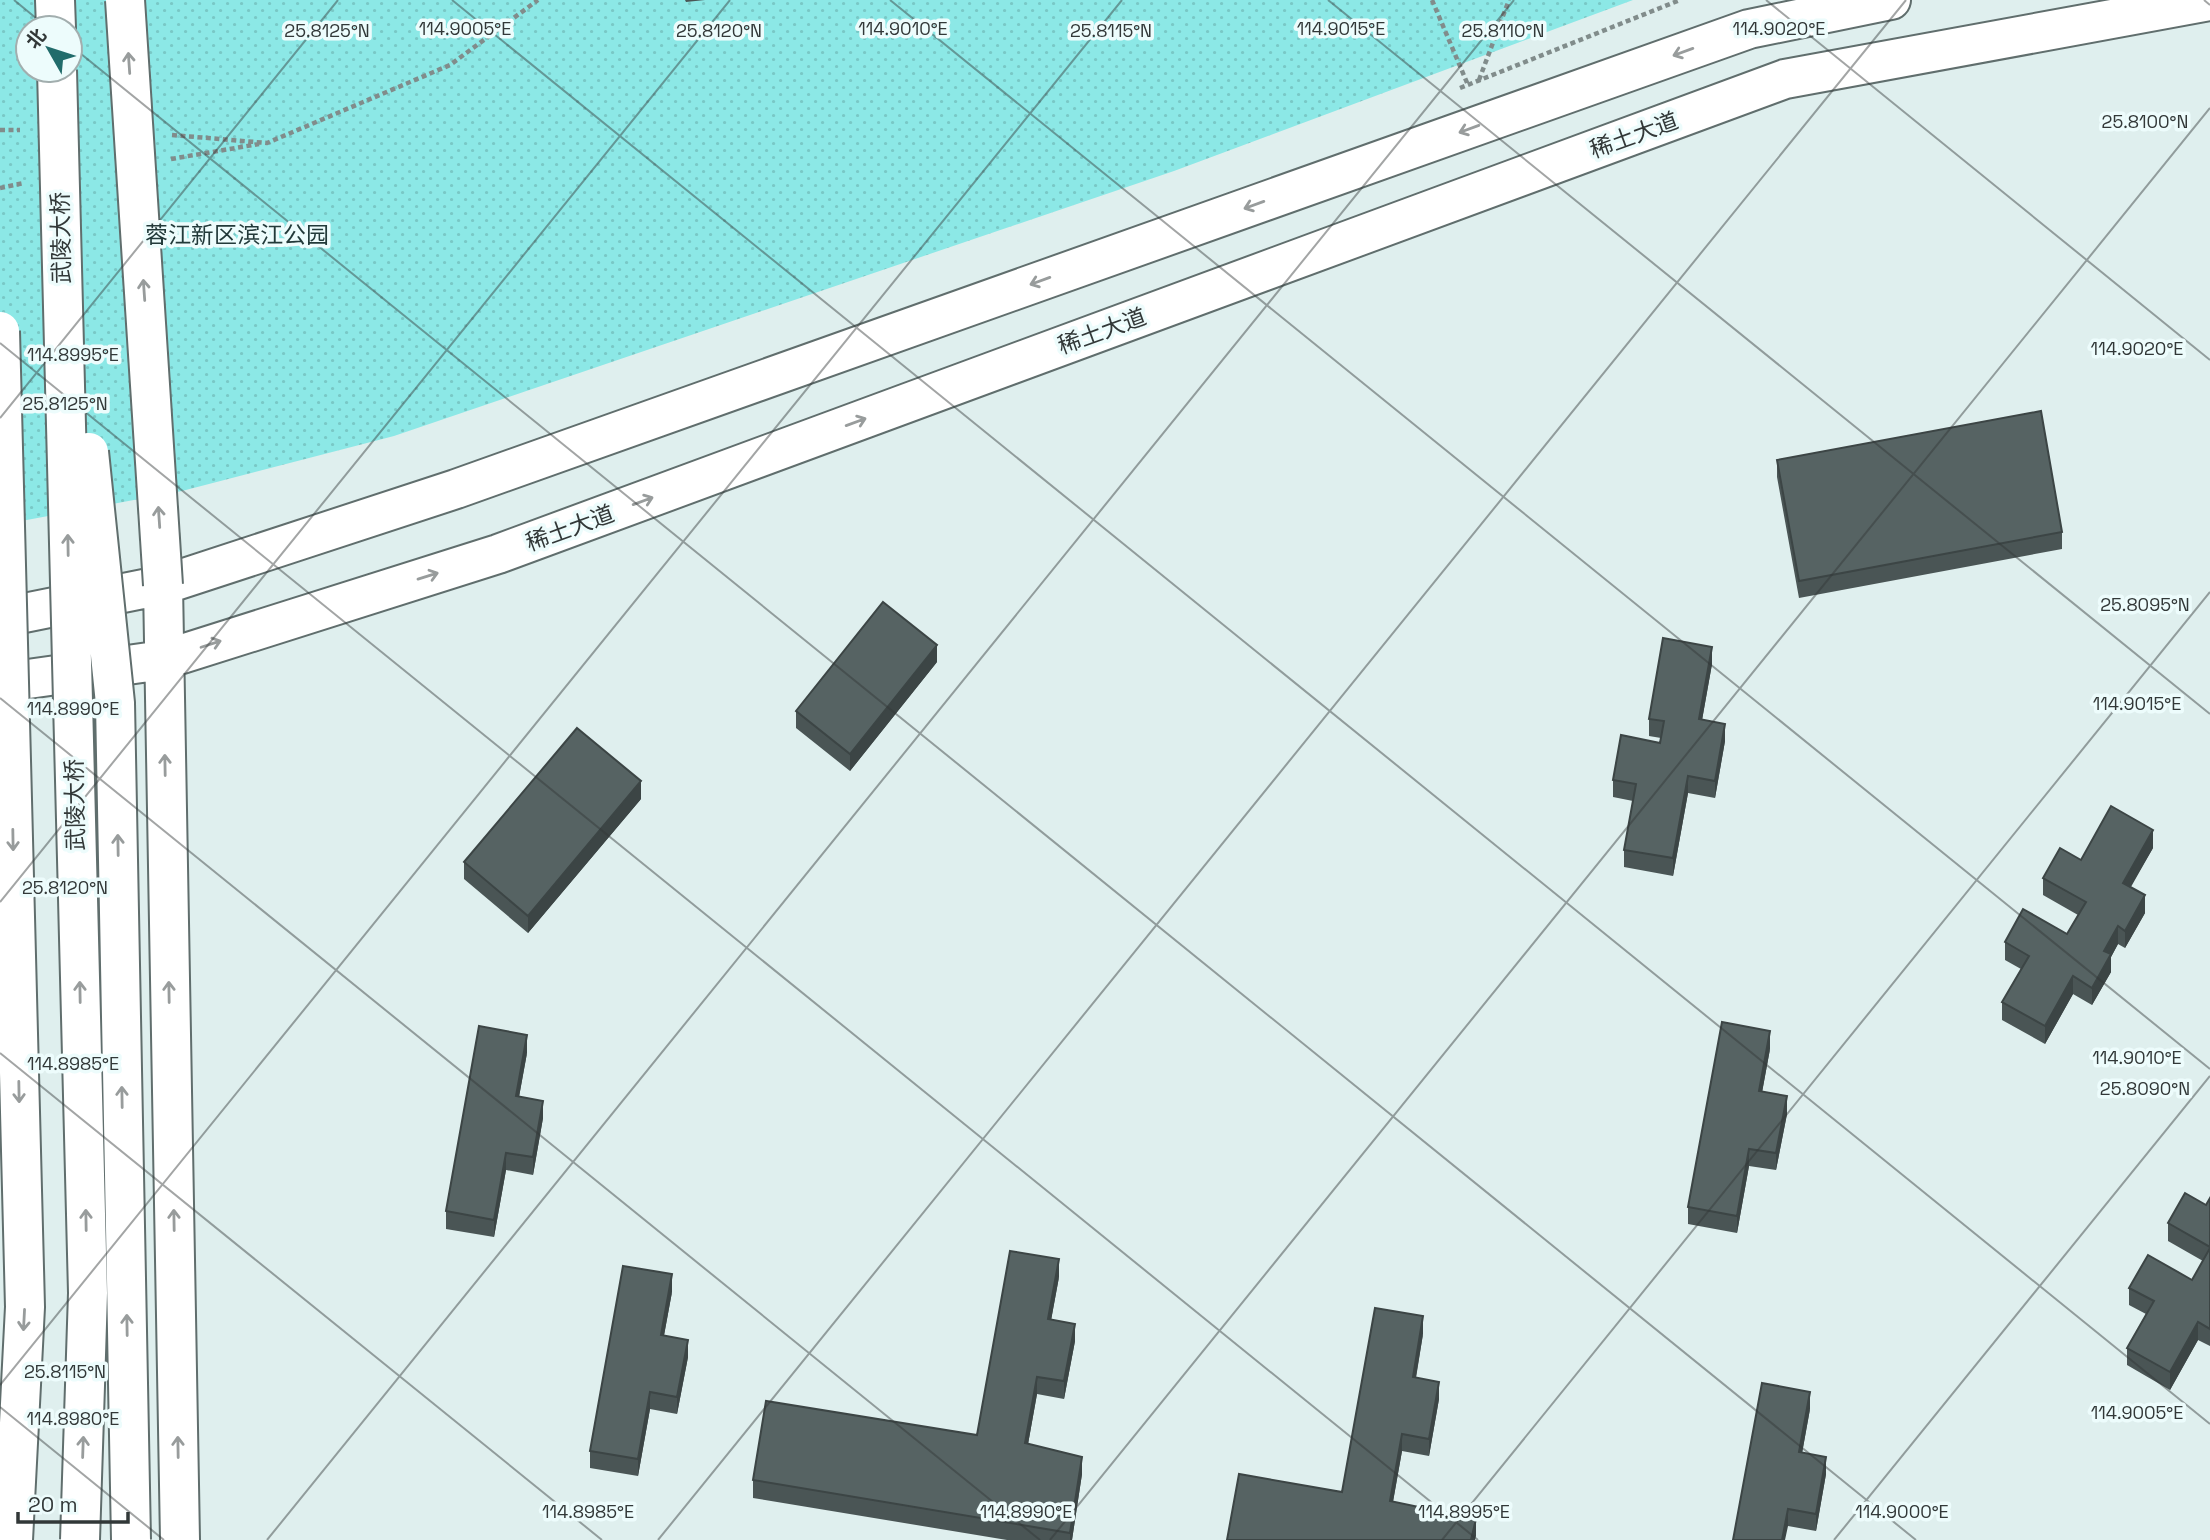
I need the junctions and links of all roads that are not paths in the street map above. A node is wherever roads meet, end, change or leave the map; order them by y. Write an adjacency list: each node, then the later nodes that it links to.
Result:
1 (125, 0): 7 (main road, one-way to 1, bridge)
2 (1891, 0): 7 (main road, one-way to 7)
3 (2210, 2): 9 (main road, 稀土大道, one-way to 3)
4 (57, 84): 5 (main road, 武陵大桥, bridge)
5 (58, 157): 12 (main road, 武陵大桥, one-way to 5, bridge); 13 (main road, one-way to 5, bridge)
6 (0, 331): 11 (main road, one-way to 11, bridge)
7 (163, 585): 8 (main road); 9 (main road)
8 (0, 618)
9 (163, 660): 10 (main road, 稀土大道); 14 (main road, one-way to 9)
10 (0, 683)
11 (13, 1540)
12 (80, 1540)
13 (131, 1540)
14 (180, 1540)

